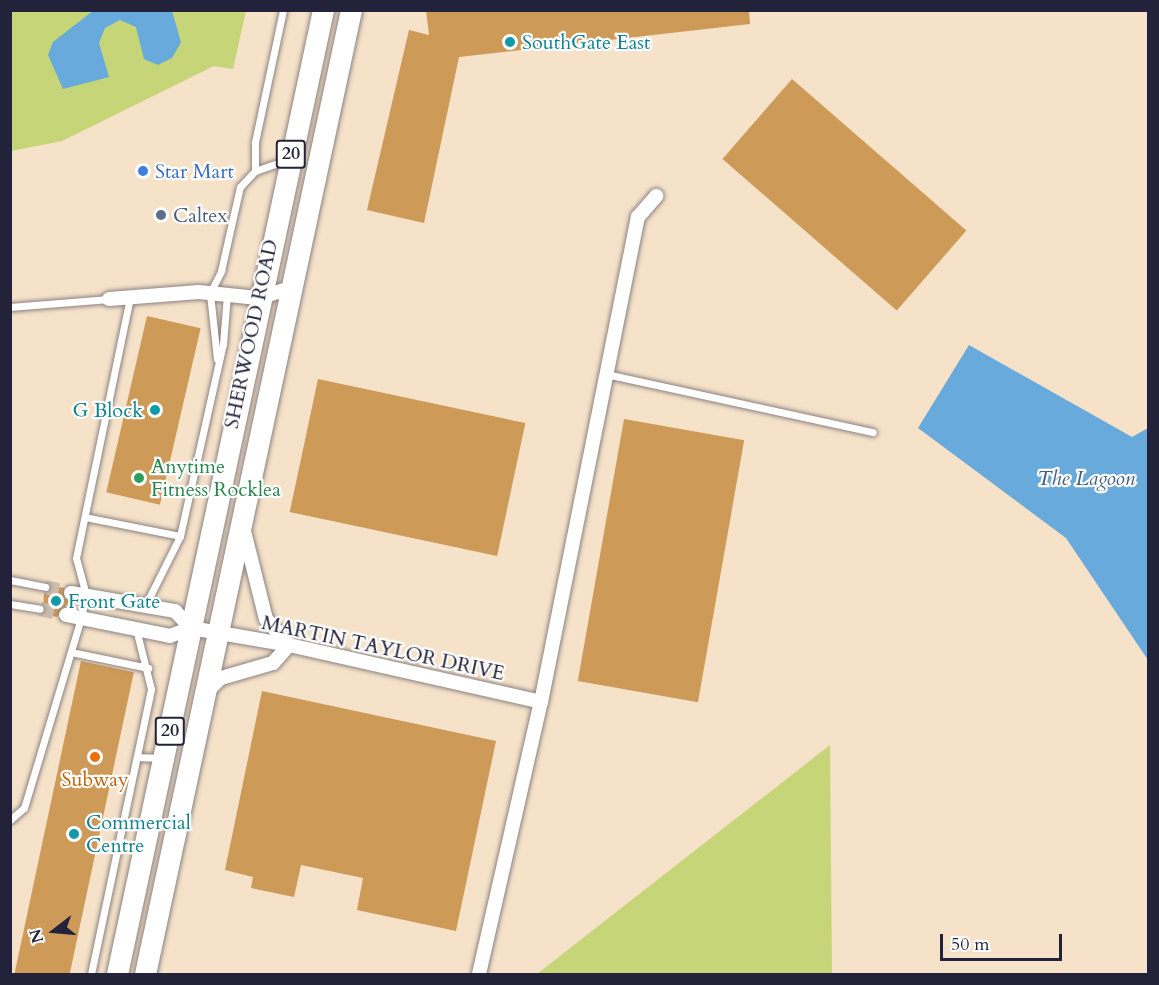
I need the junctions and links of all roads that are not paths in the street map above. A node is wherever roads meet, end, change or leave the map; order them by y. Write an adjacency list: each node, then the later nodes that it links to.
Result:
1 (283, 10): 5 (lane)
2 (323, 10): 4 (main road, SHERWOOD ROAD / 20)
3 (351, 10): 7 (main road, SHERWOOD ROAD / 20)
4 (290, 159): 5 (lane); 11 (main road, SHERWOOD ROAD / 20)
5 (255, 171): 8 (lane)
6 (656, 196): 15 (street)
7 (288, 290): 11 (street); 18 (main road, SHERWOOD ROAD / 20)
8 (210, 293): 9 (street); 10 (street); 14 (lane)
9 (226, 294): 11 (street); 14 (lane)
10 (130, 298): 12 (street); 17 (lane)
11 (258, 298): 29 (main road, SHERWOOD ROAD / 20)
12 (109, 299): 13 (lane)
13 (10, 307)
14 (217, 359): 19 (lane)
15 (604, 373): 16 (lane); 36 (street)
16 (873, 432)
17 (85, 517): 19 (lane); 23 (lane)
18 (240, 518): 31 (main road, SHERWOOD ROAD / 20); 32 (street)
19 (180, 536): 25 (lane)
20 (10, 580): 21 (lane)
21 (45, 587)
22 (71, 593): 23 (street)
23 (86, 596): 25 (street); 28 (lane)
24 (10, 604): 26 (lane)
25 (145, 606): 29 (street)
26 (40, 609)
27 (66, 615): 28 (street)
28 (81, 618): 30 (street); 33 (lane)
29 (191, 628): 30 (street); 31 (street, MARTIN TAYLOR DRIVE); 38 (main road, SHERWOOD ROAD / 20)
30 (136, 629): 34 (lane)
31 (216, 633): 32 (street, MARTIN TAYLOR DRIVE); 35 (main road, SHERWOOD ROAD / 20)
32 (289, 645): 35 (street); 36 (street, MARTIN TAYLOR DRIVE)
33 (71, 652): 34 (lane); 39 (lane)
34 (148, 668): 37 (lane)
35 (203, 694): 42 (main road, SHERWOOD ROAD / 20)
36 (541, 702): 43 (street)
37 (137, 757): 38 (lane); 40 (lane)
38 (164, 759): 41 (main road, SHERWOOD ROAD / 20)
39 (10, 820)
40 (91, 975)
41 (117, 975)
42 (145, 975)
43 (478, 975)

